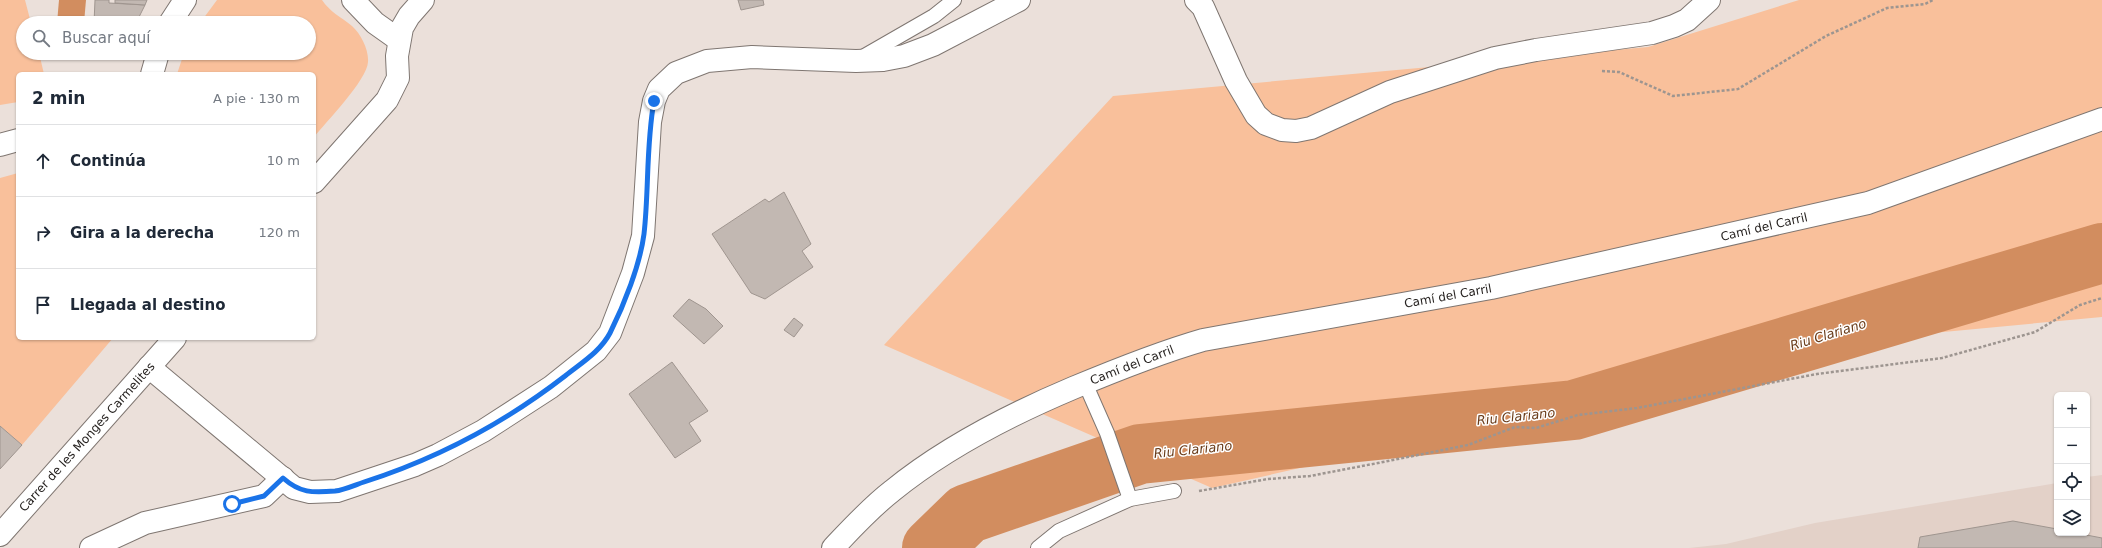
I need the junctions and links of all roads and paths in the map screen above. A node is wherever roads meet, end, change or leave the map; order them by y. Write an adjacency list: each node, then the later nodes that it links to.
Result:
1 (185, 0): 9 (street)
2 (353, 0): 10 (street)
3 (423, 0): 10 (street)
4 (954, 0): 12 (lane)
5 (1019, 0): 12 (street)
6 (1196, 0): 7 (street)
7 (1709, 0)
8 (1933, 0): 13 (path)
9 (175, 16)
10 (399, 40): 18 (street)
11 (156, 60): 14 (street)
12 (856, 60): 23 (street)
13 (1599, 71)
14 (153, 72)
15 (2102, 119): 22 (street, Camí del Carril)
16 (16, 141): 17 (street)
17 (0, 145)
18 (316, 180)
19 (2102, 298): 24 (path)
20 (173, 340): 21 (street, Carrer de les Monges Carmelites)
21 (149, 367): 23 (street); 26 (street, Carrer de les Monges Carmelites)
22 (1085, 383): 25 (lane); 28 (street, Camí del Carril)
23 (283, 478): 27 (street)
24 (1174, 491): 25 (lane)
25 (1130, 499): 29 (lane)
26 (0, 535)
27 (91, 548)
28 (833, 548)
29 (1038, 548)

